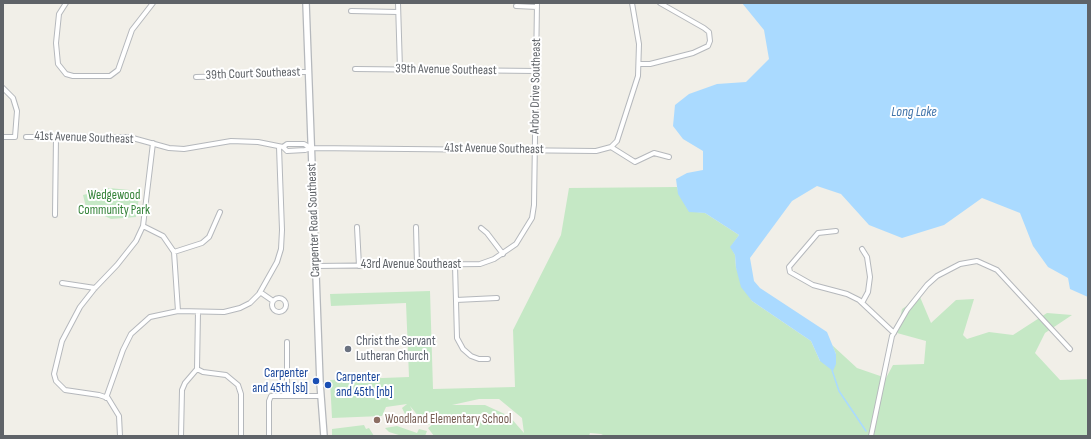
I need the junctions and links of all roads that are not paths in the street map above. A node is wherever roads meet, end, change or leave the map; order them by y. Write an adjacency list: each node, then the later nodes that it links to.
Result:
1 (66, 3): 2 (street)
2 (153, 3)
3 (306, 3): 15 (street, Carpenter Road Southeast)
4 (398, 3): 10 (street)
5 (632, 3): 11 (street)
6 (660, 3): 11 (street)
7 (537, 5): 8 (street); 14 (street, Arbor Drive Southeast)
8 (516, 6)
9 (351, 11): 10 (street)
10 (398, 12): 13 (street)
11 (640, 64): 23 (street)
12 (355, 69): 13 (street, 39th Avenue Southeast)
13 (400, 69): 14 (street, 39th Avenue Southeast)
14 (536, 71): 25 (street, Arbor Drive Southeast)
15 (309, 72): 16 (street, 39th Court Southeast); 24 (street, Carpenter Road Southeast)
16 (196, 77)
17 (3, 88): 18 (street)
18 (3, 137)
19 (26, 137): 20 (street, 41st Avenue Southeast)
20 (56, 137): 21 (street, 41st Avenue Southeast); 28 (street)
21 (153, 143): 22 (street, 41st Avenue Southeast); 29 (street)
22 (281, 147): 24 (street, 41st Avenue Southeast); 43 (street)
23 (611, 147): 25 (street, 41st Avenue Southeast); 26 (street)
24 (311, 148): 25 (street, 41st Avenue Southeast); 39 (street, Carpenter Road Southeast)
25 (535, 149): 36 (street, Arbor Drive Southeast)
26 (669, 158)
27 (220, 212): 35 (street)
28 (55, 215)
29 (143, 226): 35 (street); 42 (street)
30 (357, 226): 40 (street)
31 (416, 227): 37 (street)
32 (481, 228): 36 (street)
33 (836, 231): 47 (street)
34 (862, 249): 47 (street)
35 (174, 252): 48 (street)
36 (503, 254): 38 (street, 43rd Avenue Southeast)
37 (417, 265): 38 (street, 43rd Avenue Southeast); 40 (street, 43rd Avenue Southeast)
38 (455, 265): 45 (street)
39 (316, 266): 40 (street, 43rd Avenue Southeast); 56 (street, Carpenter Road Southeast)
40 (358, 266)
41 (62, 283): 42 (street)
42 (95, 288): 57 (street)
43 (260, 292): 46 (street); 49 (street)
44 (497, 298): 45 (street)
45 (456, 300): 53 (street)
46 (273, 301)
47 (862, 303): 50 (street)
48 (178, 311): 49 (street); 57 (street)
49 (198, 312): 54 (street)
50 (894, 333): 52 (street); 63 (street)
51 (287, 342): 55 (street)
52 (1070, 349)
53 (488, 359)
54 (197, 369): 59 (street); 60 (street)
55 (288, 396): 56 (street); 61 (street)
56 (321, 396): 62 (street, Carpenter Road Southeast)
57 (106, 398): 58 (street)
58 (120, 436)
59 (181, 436)
60 (241, 436)
61 (269, 436)
62 (324, 436)
63 (870, 436)

